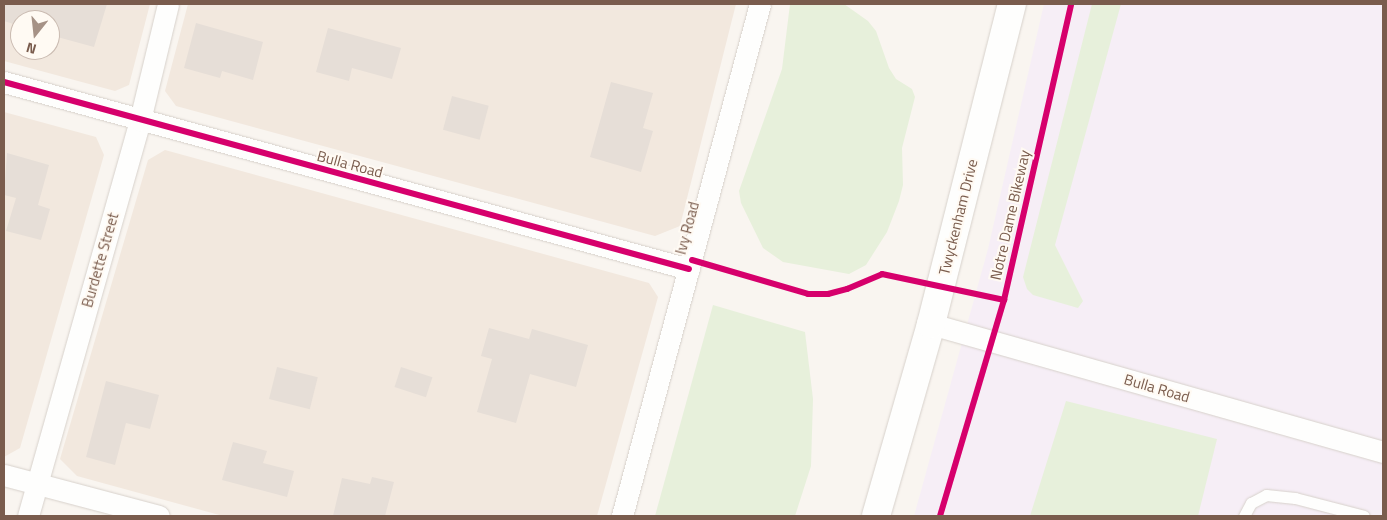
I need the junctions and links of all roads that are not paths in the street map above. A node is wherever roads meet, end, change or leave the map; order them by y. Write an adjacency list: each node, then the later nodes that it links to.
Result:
1 (168, 4): 5 (street, Burdette Street)
2 (760, 4): 6 (street, Ivy Road)
3 (1012, 4): 7 (street, Twyckenham Drive)
4 (4, 82): 5 (street, Bulla Road)
5 (140, 120): 6 (street, Bulla Road); 10 (street, Burdette Street)
6 (690, 269): 13 (street, Ivy Road)
7 (930, 324): 8 (street, Bulla Road); 14 (street, Twyckenham Drive)
8 (1383, 452)
9 (4, 475): 10 (street)
10 (36, 484): 11 (street, Burdette Street); 12 (street)
11 (28, 516)
12 (158, 516)
13 (622, 516)
14 (876, 516)
15 (1244, 516): 16 (lane)
16 (1364, 516)

